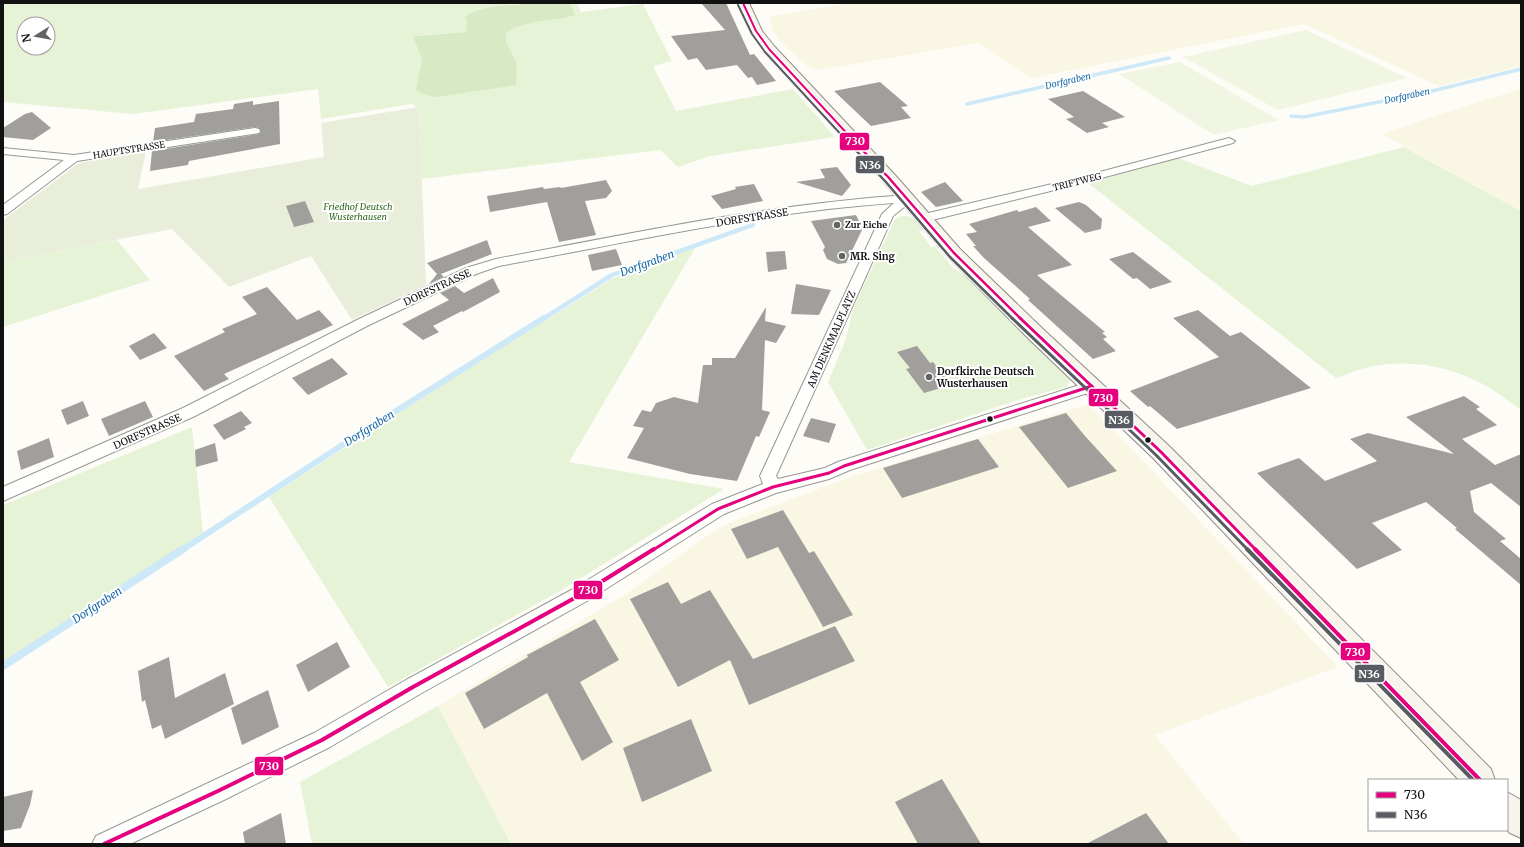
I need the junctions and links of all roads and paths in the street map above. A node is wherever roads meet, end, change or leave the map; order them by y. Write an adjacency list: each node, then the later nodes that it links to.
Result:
1 (743, 3): 6 (main road)
2 (255, 131): 5 (street, HAUPTSTRASSE)
3 (1229, 141): 8 (street, TRIFTWEG)
4 (3, 151): 5 (street, HAUPTSTRASSE)
5 (74, 158): 7 (street)
6 (908, 200): 8 (main road); 10 (street, AM DENKMALPLATZ); 11 (street, DORFSTRASSE)
7 (3, 211)
8 (924, 218): 9 (main road)
9 (1092, 386): 10 (street); 12 (main road)
10 (772, 488): 15 (street)
11 (3, 494)
12 (1479, 779)
13 (1508, 809): 14 (main road)
14 (1521, 822)
15 (104, 844)

